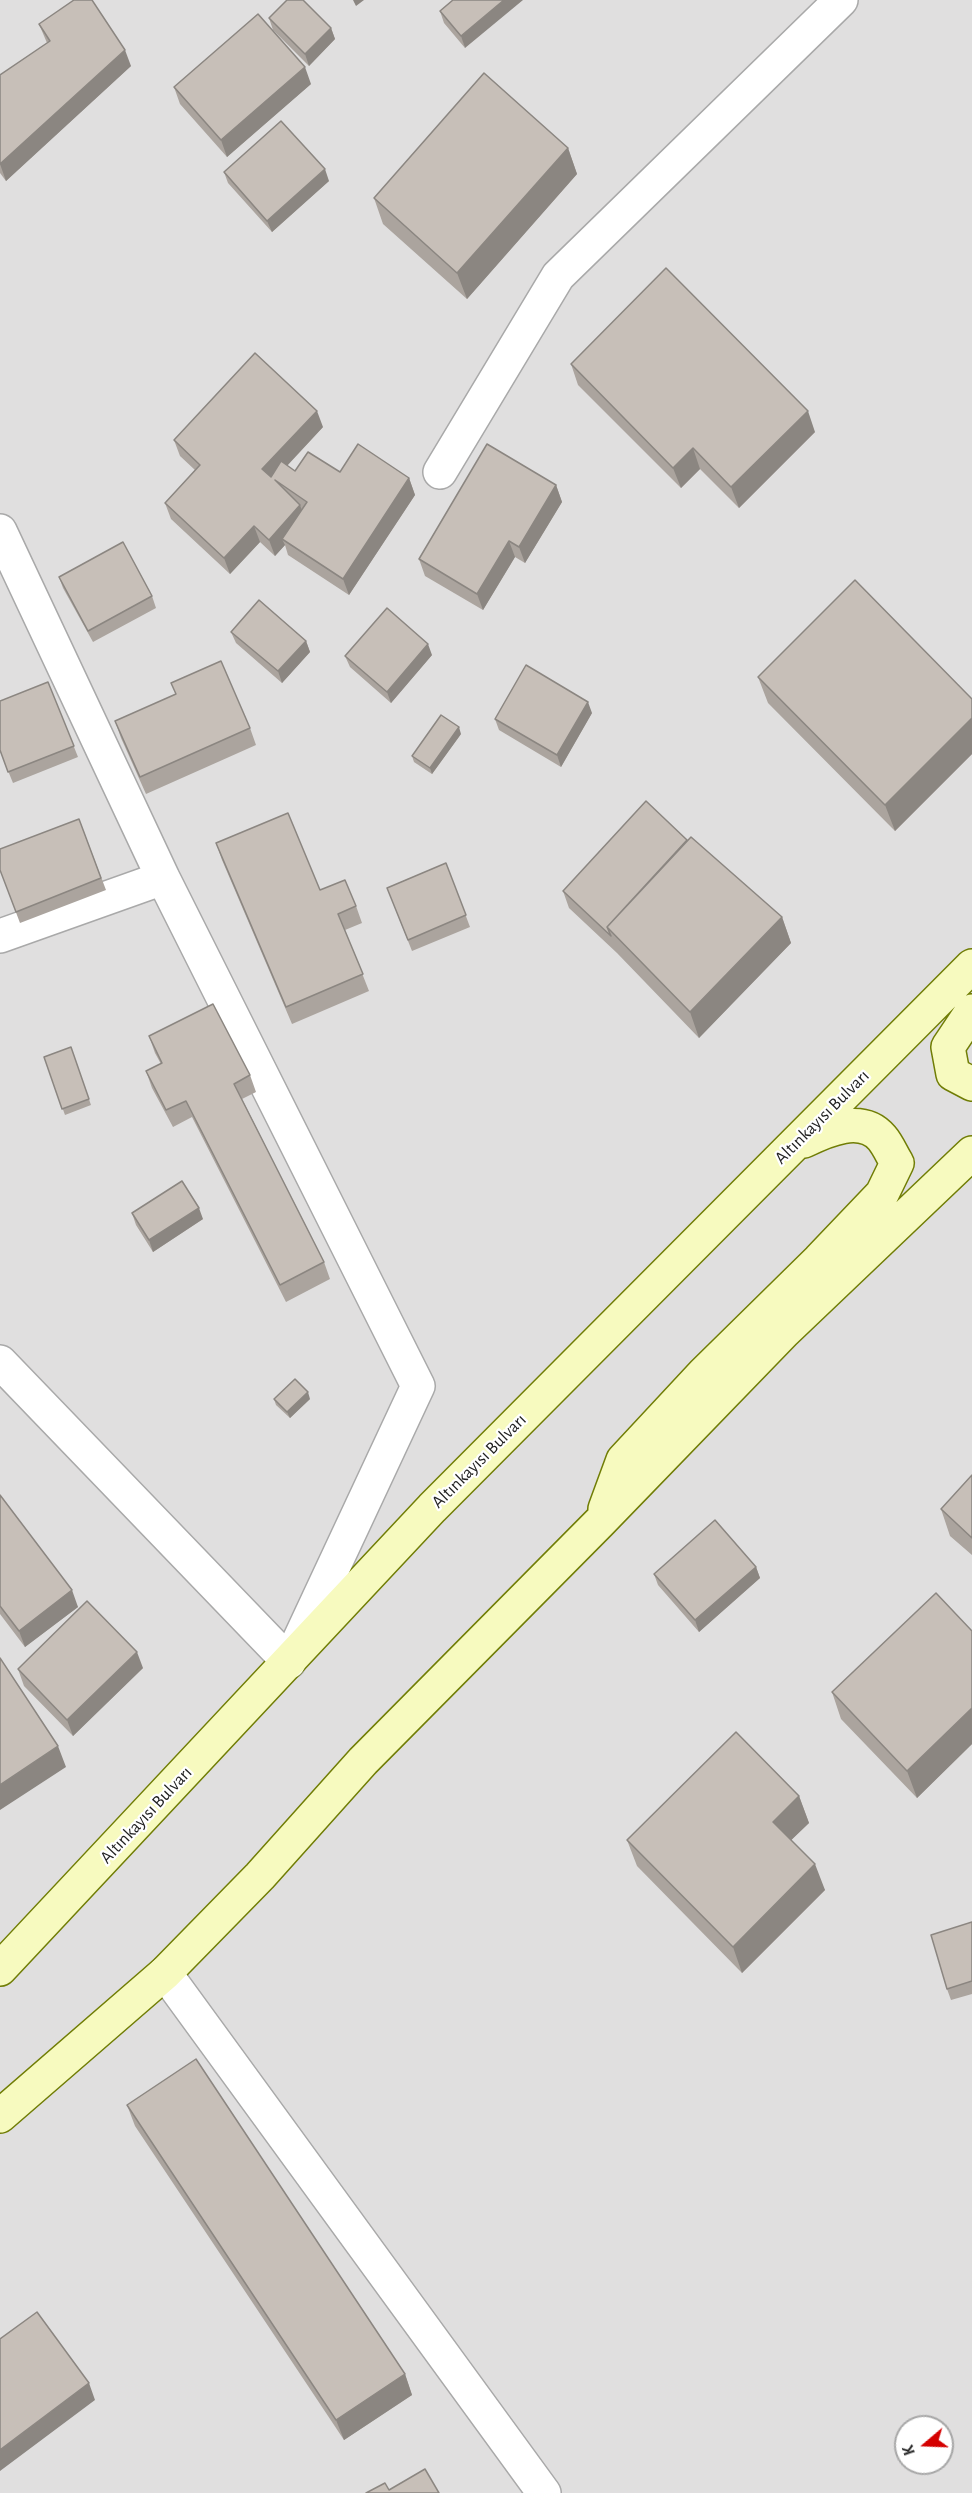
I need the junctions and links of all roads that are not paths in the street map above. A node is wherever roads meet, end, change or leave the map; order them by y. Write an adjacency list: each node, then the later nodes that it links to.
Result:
1 (841, 0): 2 (street)
2 (440, 472)
3 (0, 531): 4 (street)
4 (163, 878): 5 (street); 13 (street)
5 (0, 936)
6 (972, 966): 9 (main road, Altınkayısı Bulvarı)
7 (972, 1011): 8 (main road)
8 (972, 1084)
9 (794, 1146): 12 (main road); 13 (main road, Altınkayısı Bulvarı)
10 (972, 1153): 12 (main road)
11 (0, 1362): 13 (street)
12 (600, 1522): 15 (main road)
13 (289, 1662): 14 (main road, Altınkayısı Bulvarı)
14 (0, 1969)
15 (165, 1972): 16 (main road); 17 (street)
16 (0, 2116)
17 (544, 2493)

